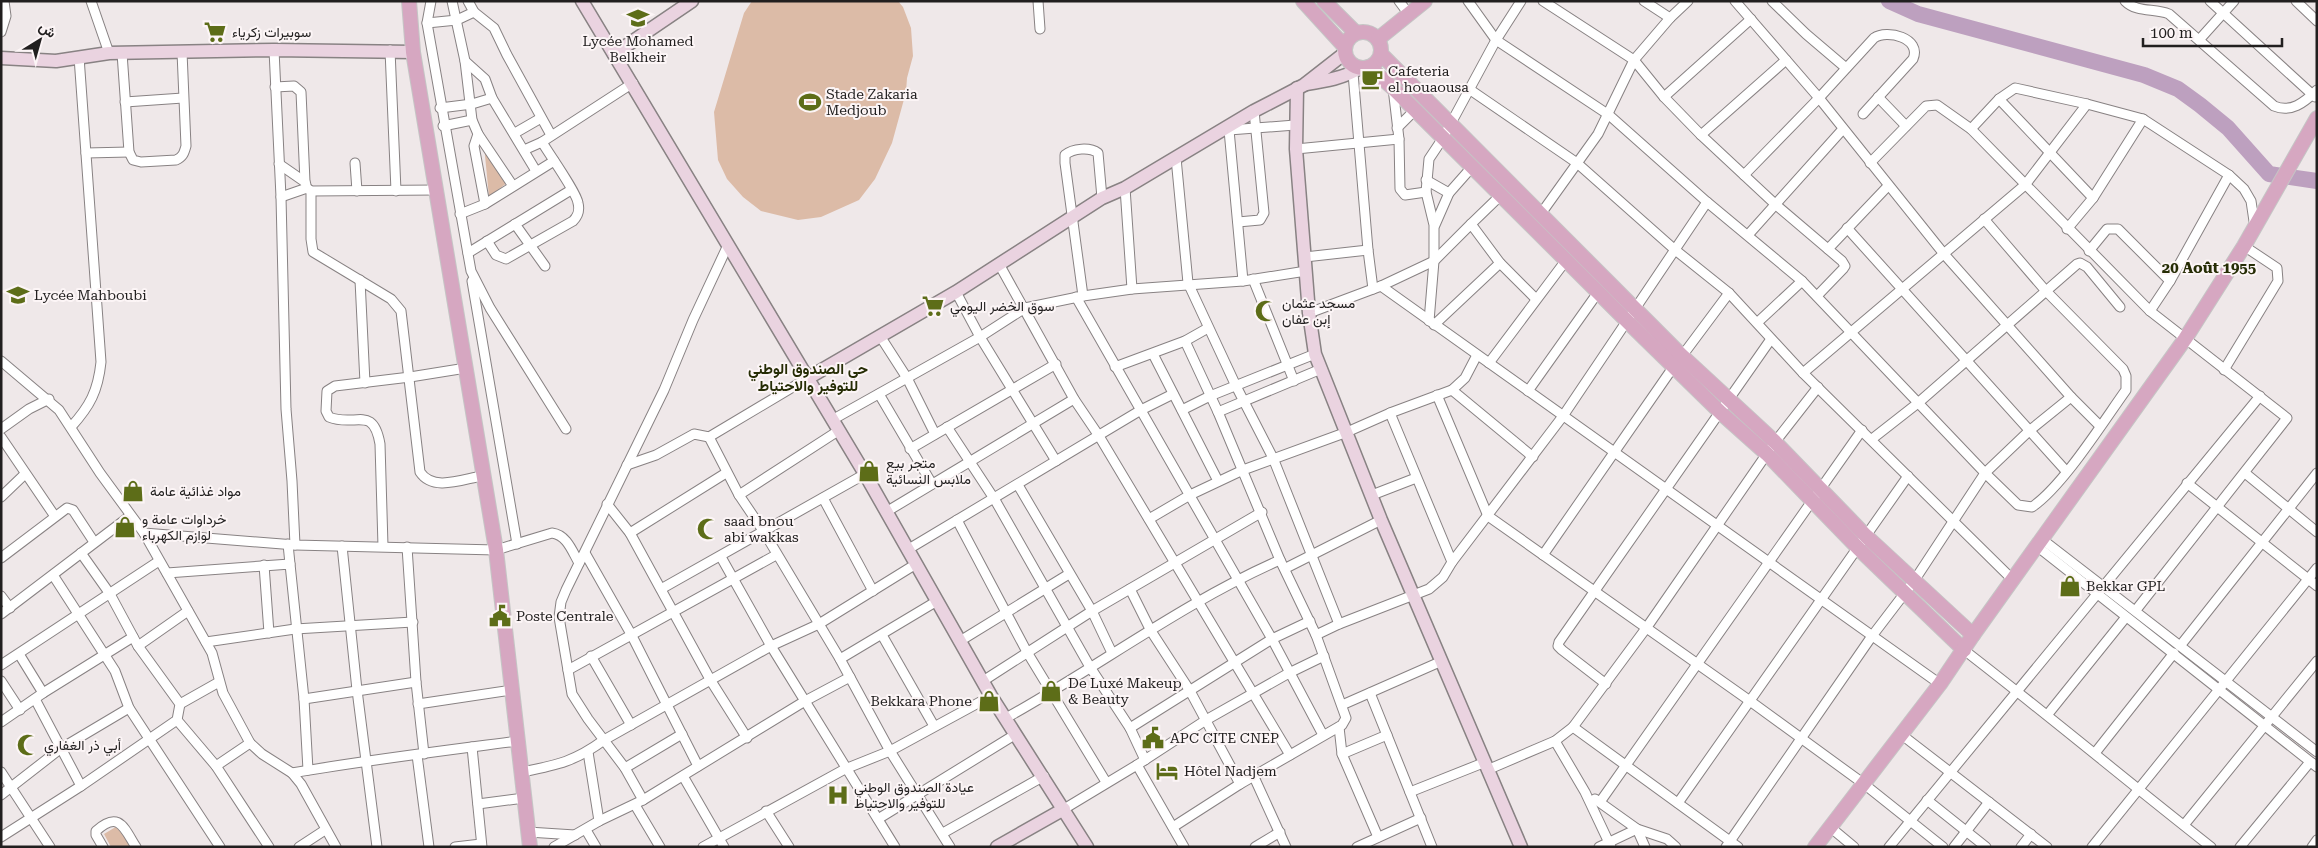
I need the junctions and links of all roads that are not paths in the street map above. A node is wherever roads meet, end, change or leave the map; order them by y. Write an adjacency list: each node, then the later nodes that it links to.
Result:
1 (4, 1): 36 (street)
2 (92, 1): 46 (street)
3 (409, 1): 45 (main road)
4 (452, 1): 32 (street)
5 (468, 1): 27 (street)
6 (582, 1): 48 (main road)
7 (692, 1): 48 (main road)
8 (1038, 1): 35 (street)
9 (1303, 1): 43 (main road)
10 (1324, 1): 37 (main road)
11 (1399, 1): 29 (street)
12 (1425, 1): 29 (main road)
13 (1468, 1): 39 (street)
14 (1521, 1): 39 (street)
15 (1543, 1): 52 (street)
16 (1644, 1): 30 (street)
17 (1688, 1): 30 (street)
18 (1735, 1): 31 (street)
19 (1772, 1): 55 (street)
20 (2125, 1): 26 (street)
21 (2157, 1): 26 (street)
22 (2210, 1): 28 (street)
23 (2234, 1): 28 (street)
24 (2296, 1): 33 (street)
25 (433, 2): 34 (street)
26 (2150, 9): 40 (street)
27 (474, 12): 32 (street); 77 (street)
28 (2223, 12): 40 (street); 62 (street)
29 (1408, 13): 38 (main road)
30 (1670, 18): 52 (street)
31 (1750, 19): 53 (street); 63 (street)
32 (457, 20): 34 (street); 54 (street)
33 (2317, 21)
34 (427, 23): 72 (street)
35 (1040, 29)
36 (1, 32)
37 (1356, 33): 38 (main road); 43 (main road)
38 (1378, 39): 49 (main road)
39 (1496, 40): 61 (street); 76 (street)
40 (2199, 40): 62 (street)
41 (274, 50): 42 (main road); 44 (main road); 59 (street)
42 (390, 50): 45 (main road); 122 (street)
43 (1345, 50): 56 (main road); 58 (main road)
44 (182, 52): 47 (main road); 65 (street)
45 (413, 52): 119 (main road)
46 (109, 53): 47 (main road); 50 (main road)
47 (122, 53): 69 (street)
48 (614, 54): 57 (main road)
49 (1380, 54): 56 (main road); 82 (main road)
50 (79, 57): 51 (main road); 101 (street)
51 (1, 58)
52 (1634, 60): 63 (street); 76 (street)
53 (1786, 60): 67 (street); 93 (street)
54 (465, 61): 66 (street); 70 (street)
55 (1846, 68): 64 (street); 67 (street)
56 (1361, 69): 58 (main road); 60 (main road); 97 (street)
57 (633, 83): 92 (street); 146 (main road)
58 (1300, 86): 74 (main road); 81 (main road)
59 (275, 87): 108 (street); 117 (street)
60 (1394, 88): 73 (main road); 86 (street)
61 (1469, 88): 82 (street); 106 (street)
62 (2315, 95)
63 (1664, 97): 93 (street)
64 (1878, 97): 75 (street); 84 (street)
65 (183, 98): 69 (street); 100 (street)
66 (492, 98): 70 (street); 90 (street)
67 (1819, 98): 88 (street); 111 (street)
68 (1999, 99): 71 (street); 89 (street); 102 (street)
69 (125, 102): 100 (street)
70 (472, 104): 72 (street); 78 (street)
71 (2088, 104): 79 (street); 102 (street)
72 (440, 108): 83 (street)
73 (1414, 110): 86 (street); 94 (main road)
74 (1254, 111): 85 (main road); 87 (street)
75 (1863, 114)
76 (1609, 115): 106 (street); 129 (street)
77 (541, 118): 90 (street); 92 (street)
78 (472, 120): 83 (street); 91 (street)
79 (2143, 120): 112 (street); 128 (street)
80 (2315, 120): 142 (main road)
81 (1295, 125): 87 (street); 98 (main road)
82 (1450, 125): 94 (street); 133 (main road)
83 (444, 126): 132 (street)
84 (1906, 126): 89 (street); 107 (street)
85 (1228, 128): 87 (street); 103 (main road); 136 (street)
86 (1398, 128): 95 (street)
87 (1257, 129): 136 (street)
88 (1843, 129): 107 (street); 131 (street)
89 (1971, 129): 114 (street)
90 (515, 133): 99 (street)
91 (478, 134): 115 (street); 130 (street)
92 (551, 135): 96 (street)
93 (1701, 135): 111 (street)
94 (1443, 138): 109 (main road); 113 (street)
95 (1399, 139): 97 (street); 123 (street)
96 (542, 142): 99 (street); 104 (street)
97 (1359, 142): 98 (street); 150 (street)
98 (1296, 149): 154 (main road)
99 (524, 150): 110 (street)
100 (129, 152): 101 (street)
101 (86, 153): 238 (street)
102 (2050, 155): 114 (street); 128 (street)
103 (1176, 158): 118 (main road); 167 (street)
104 (554, 161): 110 (street); 120 (street)
105 (355, 163): 121 (street)
106 (1577, 163): 133 (street); 148 (street)
107 (1870, 163): 116 (street)
108 (279, 164): 117 (street); 126 (street)
109 (1472, 167): 124 (street); 125 (main road)
110 (536, 171): 115 (street)
111 (1744, 175): 131 (street)
112 (2229, 176): 142 (street); 166 (street)
113 (1426, 180): 123 (street); 124 (street)
114 (2025, 185): 135 (street); 141 (street)
115 (513, 186): 130 (street)
116 (1888, 186): 140 (street); 153 (street)
117 (308, 187): 121 (street); 126 (street); 163 (street)
118 (1125, 188): 127 (main road); 169 (street)
119 (437, 190): 122 (street); 204 (main road)
120 (571, 190): 137 (street); 145 (street)
121 (357, 191): 122 (street)
122 (396, 191)
123 (1426, 192): 139 (street)
124 (1449, 193): 139 (street)
125 (1501, 195): 138 (street); 155 (main road)
126 (281, 196): 306 (street)
127 (1102, 198): 134 (main road); 134 (street)
128 (2093, 198): 141 (street)
129 (1707, 202): 143 (street); 148 (street)
130 (485, 204): 132 (street)
131 (1775, 204): 143 (street); 149 (street)
132 (460, 214): 152 (street)
133 (1540, 215): 180 (main road)
134 (1071, 217): 158 (main road); 175 (street)
135 (1984, 219): 153 (street); 171 (street)
136 (1238, 222): 164 (street)
137 (515, 224): 144 (street); 145 (street)
138 (1471, 224): 156 (street); 157 (street)
139 (1434, 225): 156 (street)
140 (1847, 228): 149 (street); 170 (street)
141 (2067, 228): 151 (street)
142 (2254, 228): 147 (main road)
143 (1748, 235): 165 (street)
144 (487, 241): 145 (street); 152 (street)
145 (530, 245): 159 (street)
146 (728, 245): 209 (main road); 259 (street)
147 (2244, 246): 192 (main road); 206 (street)
148 (1674, 249): 174 (street); 180 (street)
149 (1828, 249): 176 (street)
150 (1368, 250): 154 (street); 168 (street)
151 (2089, 251): 166 (street); 181 (street)
152 (468, 253): 160 (street)
153 (1944, 254): 170 (street); 186 (street)
154 (1305, 257): 161 (main road)
155 (1567, 259): 172 (main road); 177 (street)
156 (1434, 261): 168 (street); 185 (street)
157 (1500, 262): 177 (street); 185 (street)
158 (999, 264): 173 (main road); 178 (street)
159 (545, 266)
160 (471, 271): 241 (street); 305 (street)
161 (1306, 271): 162 (street); 182 (main road)
162 (1252, 279): 164 (street); 202 (street)
163 (360, 280): 208 (street); 212 (street)
164 (1243, 281): 167 (street)
165 (1802, 281): 176 (street); 184 (street)
166 (2170, 281): 181 (street)
167 (1188, 284): 169 (street); 187 (street)
168 (1377, 288): 182 (street); 185 (street)
169 (1132, 289): 175 (street)
170 (1903, 290): 188 (street); 197 (street)
171 (2045, 290): 179 (street); 186 (street); 237 (street)
172 (1598, 291): 183 (main road); 217 (street)
173 (956, 292): 189 (main road); 190 (street)
174 (1729, 293): 184 (street); 199 (street)
175 (1079, 296): 178 (street); 203 (street)
176 (1817, 296): 188 (street)
177 (1536, 299): 200 (street)
178 (1025, 308): 190 (street); 201 (street)
179 (2120, 308)
180 (1635, 309): 183 (street); 199 (main road)
181 (2150, 311): 192 (street)
182 (1309, 313): 195 (main road)
183 (1628, 322): 199 (main road); 234 (street)
184 (1758, 322): 191 (street)
185 (1432, 323): 196 (street)
186 (2007, 326): 197 (street); 223 (street)
187 (1208, 328): 193 (street); 213 (street)
188 (1851, 334): 207 (street); 228 (street)
189 (880, 336): 209 (main road); 210 (street)
190 (980, 337): 210 (street); 215 (street)
191 (1771, 339): 207 (street); 226 (street)
192 (2185, 339): 206 (street); 304 (main road)
193 (1185, 341): 194 (street); 221 (street)
194 (1154, 354): 203 (street); 219 (street)
195 (1315, 354): 202 (street); 205 (main road)
196 (1477, 355): 200 (street); 216 (street)
197 (1967, 360): 228 (street); 244 (street)
198 (1, 361): 224 (street)
199 (1678, 361): 226 (main road); 233 (main road); 253 (street)
200 (1489, 363): 217 (street)
201 (1056, 364): 215 (street); 225 (street)
202 (1288, 365): 211 (street); 213 (street)
203 (1115, 367): 229 (street)
204 (466, 368): 208 (street); 268 (main road)
205 (1321, 370): 211 (street); 245 (main road)
206 (2224, 370): 222 (street)
207 (1803, 373): 214 (street)
208 (410, 377): 212 (street); 268 (street)
209 (808, 378): 235 (main road); 249 (street)
210 (906, 378): 218 (street); 246 (street)
211 (1294, 381): 227 (street)
212 (365, 383): 308 (street)
213 (1236, 386): 221 (street); 227 (street)
214 (1818, 387): 242 (street); 251 (street)
215 (1011, 388): 236 (street); 239 (street)
216 (1452, 390): 220 (street); 255 (street)
217 (1528, 391): 234 (street)
218 (879, 394): 235 (street); 252 (street)
219 (1173, 394): 229 (street); 230 (street)
220 (1437, 395): 232 (street); 290 (street)
221 (1210, 396): 230 (street); 231 (street)
222 (2260, 396): 267 (street); 272 (street)
223 (2071, 397): 237 (street); 244 (street)
224 (49, 399): 238 (street); 240 (street)
225 (1074, 399): 236 (street); 247 (street)
226 (1729, 399): 233 (street); 251 (main road)
227 (1245, 402): 231 (street); 256 (street)
228 (1918, 403): 250 (street); 263 (street)
229 (1141, 410): 247 (street); 278 (street)
230 (1182, 410): 271 (street)
231 (1218, 412): 260 (street)
232 (1390, 413): 245 (street); 270 (street)
233 (1721, 413): 254 (main road); 275 (street)
234 (1563, 416): 253 (street); 255 (street)
235 (832, 420): 243 (main road)
236 (1033, 423): 257 (street); 258 (street)
237 (2100, 426): 261 (street)
238 (71, 427): 289 (street)
239 (947, 427): 246 (street); 257 (street)
240 (1, 429)
241 (566, 429)
242 (1862, 430): 250 (street); 279 (street)
243 (838, 431): 266 (main road); 277 (street)
244 (2029, 431): 261 (street); 263 (street)
245 (1347, 432): 256 (street); 276 (main road)
246 (935, 434): 252 (street)
247 (1099, 436): 258 (street); 293 (street)
248 (1, 437): 265 (street)
249 (708, 437): 259 (street); 262 (street)
250 (1872, 439): 269 (street)
251 (1775, 442): 254 (street); 279 (main road)
252 (910, 449): 273 (street)
253 (1614, 453): 275 (street); 316 (street)
254 (1766, 454): 279 (main road); 295 (street)
255 (1533, 457): 290 (street)
256 (1273, 458): 260 (street); 317 (street)
257 (970, 462): 273 (street); 282 (street)
258 (1056, 462): 274 (street)
259 (627, 465): 283 (street)
260 (1243, 470): 271 (street); 287 (street)
261 (2066, 471): 263 (street)
262 (726, 473): 277 (street); 299 (street)
263 (1985, 473): 291 (street)
264 (2317, 473): 285 (street)
265 (25, 474): 280 (street); 288 (street)
266 (865, 474): 281 (street); 286 (main road)
267 (2245, 474): 284 (street); 285 (street)
268 (482, 476): 311 (main road)
269 (1908, 476): 291 (street); 300 (street)
270 (1416, 478): 276 (street); 323 (street)
271 (1218, 481): 278 (street)
272 (2187, 483): 284 (street); 339 (street)
273 (932, 484): 286 (street)
274 (1018, 485): 282 (street); 332 (street)
275 (1665, 489): 295 (street); 345 (street)
276 (1372, 494): 294 (main road)
277 (739, 495): 296 (street)
278 (1190, 495): 293 (street); 301 (street)
279 (1817, 495): 300 (main road); 310 (main road); 325 (street)
280 (1, 496)
281 (823, 498): 296 (street); 344 (street)
282 (994, 500): 292 (street); 343 (street)
283 (607, 504): 299 (street); 313 (street)
284 (2218, 506): 303 (street); 355 (street)
285 (2287, 508): 297 (street); 303 (street)
286 (886, 512): 312 (main road)
287 (1262, 512): 301 (street); 320 (street)
288 (54, 516): 302 (street); 319 (street)
289 (130, 516): 298 (street); 302 (street)
290 (1488, 516): 316 (street); 323 (street)
291 (1953, 519): 337 (street); 338 (street)
292 (957, 520): 312 (street); 359 (street)
293 (1149, 520): 322 (street)
294 (1381, 520): 317 (street); 348 (main road)
295 (1716, 525): 325 (street); 369 (street)
296 (764, 532): 315 (street); 318 (street)
297 (2317, 532)
298 (144, 533): 306 (street); 321 (street)
299 (630, 533): 342 (street)
300 (1866, 536): 310 (street); 337 (main road)
301 (1215, 539): 322 (street); 334 (street)
302 (94, 542): 314 (street)
303 (2261, 542): 336 (street); 384 (street)
304 (2040, 543): 338 (main road); 339 (street); 349 (street)
305 (517, 544): 311 (street); 324 (street)
306 (291, 545): 307 (street); 327 (street)
307 (342, 546): 308 (street); 367 (street)
308 (383, 546): 309 (street)
309 (407, 547): 311 (street); 364 (street)
310 (1858, 548): 346 (main road); 351 (street)
311 (496, 550): 412 (main road)
312 (907, 550): 328 (main road)
313 (585, 552): 324 (street); 373 (street)
314 (81, 553): 333 (street); 347 (street)
315 (776, 555): 335 (street); 365 (street)
316 (1542, 555): 345 (street)
317 (1313, 556): 329 (street); 366 (street)
318 (721, 557): 335 (street); 342 (street)
319 (1, 558)
320 (1280, 560): 329 (street); 334 (street)
321 (159, 561): 331 (street); 347 (street)
322 (1173, 562): 341 (street); 353 (street)
323 (1452, 562): 348 (street)
324 (579, 563): 400 (street)
325 (1769, 563): 351 (street); 397 (street)
326 (264, 564): 327 (street); 331 (street); 372 (street)
327 (290, 564): 370 (street)
328 (916, 564): 344 (street); 352 (main road)
329 (1286, 568): 363 (street)
330 (2317, 568): 336 (street)
331 (167, 573): 356 (street)
332 (1069, 574): 343 (street); 358 (street)
333 (54, 575): 354 (street); 361 (street)
334 (1238, 578): 353 (street); 379 (street)
335 (735, 579): 357 (street); 383 (street)
336 (2308, 579): 340 (street); 406 (street)
337 (1914, 581): 346 (street); 376 (main road)
338 (2014, 581): 376 (main road)
339 (2104, 586): 349 (street); 355 (street)
340 (2317, 586)
341 (1130, 588): 358 (street); 371 (street)
342 (661, 589): 357 (street)
343 (1046, 590): 359 (street); 368 (street)
344 (873, 591): 365 (street)
345 (1594, 591): 369 (street); 409 (street)
346 (1904, 593): 377 (street); 385 (main road)
347 (110, 594): 361 (street); 378 (street)
348 (1413, 594): 366 (street); 394 (main road)
349 (2096, 594): 362 (street); 415 (street)
350 (1, 596): 354 (street)
351 (1821, 600): 377 (street); 424 (street)
352 (937, 601): 374 (street); 380 (main road)
353 (1198, 602): 371 (street); 396 (street)
354 (10, 608): 360 (street)
355 (2136, 610): 384 (street)
356 (188, 611): 381 (street); 382 (street)
357 (672, 611): 373 (street); 404 (street)
358 (1092, 611): 368 (street); 388 (street)
359 (1006, 613): 380 (street); 386 (street)
360 (1, 614)
361 (77, 615): 387 (street); 390 (street)
362 (2126, 617): 389 (street); 431 (street)
363 (1310, 621): 375 (street); 379 (street)
364 (413, 622): 367 (street); 408 (street)
365 (819, 624): 383 (street); 393 (street)
366 (1340, 624): 375 (street)
367 (352, 625): 370 (street); 411 (street)
368 (1068, 627): 386 (street); 399 (street)
369 (1647, 627): 397 (street); 409 (street)
370 (295, 629): 372 (street); 422 (street)
371 (1151, 631): 388 (street); 414 (street)
372 (269, 633): 381 (street)
373 (631, 634): 391 (street); 427 (street)
374 (882, 635): 393 (street); 439 (street)
375 (1316, 635): 392 (street)
376 (1973, 635): 385 (main road)
377 (1872, 636): 410 (street); 449 (street)
378 (133, 637): 382 (street); 390 (street)
379 (1272, 639): 396 (street); 401 (street)
380 (960, 641): 405 (main road)
381 (206, 642): 407 (street)
382 (138, 646): 425 (street)
383 (771, 646): 404 (street); 423 (street)
384 (2180, 646): 406 (street)
385 (1964, 650): 410 (main road); 415 (street)
386 (1027, 652): 405 (street); 417 (street)
387 (19, 654): 398 (street); 416 (street)
388 (1112, 654): 399 (street)
389 (2174, 654): 413 (street); 460 (street)
390 (105, 655): 416 (street); 429 (street)
391 (591, 656): 400 (street); 437 (street)
392 (1324, 656): 401 (street); 428 (street)
393 (840, 659): 402 (street)
394 (1442, 661): 419 (street); 469 (main road)
395 (2317, 661): 432 (street)
396 (1236, 662): 414 (street); 418 (street)
397 (1697, 664): 424 (street); 470 (street)
398 (1, 666)
399 (1090, 667): 417 (street); 442 (street)
400 (568, 670): 450 (street)
401 (1289, 673): 418 (street); 445 (street)
402 (850, 677): 423 (street); 457 (street)
403 (1, 680): 430 (street)
404 (711, 681): 427 (street); 448 (street)
405 (983, 681): 420 (main road)
406 (2225, 681): 413 (street); 432 (street)
407 (219, 682): 425 (street); 454 (street)
408 (416, 682): 411 (street); 426 (street)
409 (1606, 684): 440 (street)
410 (1940, 684): 447 (main road)
411 (357, 690): 422 (street); 464 (street)
412 (512, 690): 426 (street); 452 (main road)
413 (2218, 690): 438 (street); 486 (street)
414 (1190, 691): 435 (street); 442 (street)
415 (2017, 691): 431 (street); 476 (street)
416 (43, 693): 421 (street)
417 (1051, 693): 433 (street); 481 (street)
418 (1254, 693): 435 (street); 463 (street)
419 (1370, 693): 428 (street); 446 (street)
420 (991, 696): 433 (main road); 439 (street)
421 (35, 699): 430 (street); 456 (street)
422 (304, 699): 473 (street)
423 (805, 701): 448 (street); 472 (street)
424 (1750, 701): 449 (street); 496 (street)
425 (180, 704): 434 (street)
426 (418, 704): 461 (street)
427 (668, 704): 437 (street); 443 (street)
428 (1342, 705): 441 (street)
429 (129, 708): 451 (street); 456 (street)
430 (20, 710): 436 (street)
431 (2048, 714): 460 (street)
432 (2271, 717): 438 (street); 459 (street)
433 (1006, 718): 444 (main road)
434 (177, 720): 451 (street); 467 (street)
435 (1206, 720): 465 (street); 482 (street)
436 (1, 722)
437 (631, 725): 450 (street)
438 (2264, 725): 466 (street); 505 (street)
439 (934, 726): 457 (street)
440 (1573, 726): 453 (street); 470 (street)
441 (1339, 727): 445 (street); 462 (street)
442 (1130, 728): 465 (street)
443 (682, 734): 468 (street); 471 (street)
444 (1016, 734): 479 (main road); 489 (street)
445 (1322, 735): 463 (street)
446 (1387, 735): 462 (street); 487 (street)
447 (1902, 735): 476 (street); 483 (main road)
448 (747, 738): 468 (street)
449 (1800, 738): 483 (street); 524 (street)
450 (604, 740): 458 (street); 471 (street)
451 (149, 741): 484 (street); 528 (street)
452 (518, 741): 455 (street); 475 (main road)
453 (1555, 741): 469 (street); 488 (street)
454 (250, 743): 467 (street); 477 (street)
455 (472, 747): 461 (street); 497 (street)
456 (60, 749): 484 (street); 485 (street)
457 (890, 751): 472 (street); 489 (street)
458 (588, 752): 475 (street); 503 (street)
459 (2317, 752)
460 (2095, 753): 486 (street)
461 (420, 754): 464 (street); 533 (street)
462 (1342, 754): 519 (street)
463 (1290, 755): 480 (street)
464 (365, 760): 473 (street); 532 (street)
465 (1141, 763): 481 (street); 507 (street)
466 (2314, 765): 565 (street)
467 (216, 766): 529 (street)
468 (698, 766): 478 (street)
469 (1485, 766): 487 (street); 551 (main road)
470 (1626, 766): 494 (street); 496 (street)
471 (624, 768): 493 (street)
472 (845, 769): 499 (street); 502 (street)
473 (308, 770): 477 (street)
474 (1, 772): 485 (street)
475 (522, 772): 491 (main road)
476 (1950, 772): 492 (street); 495 (street)
477 (292, 773): 509 (street)
478 (683, 776): 493 (street); 518 (street)
479 (1044, 776): 498 (main road); 514 (street)
480 (1254, 777): 482 (street); 513 (street)
481 (1106, 782): 498 (street)
482 (1240, 784): 507 (street)
483 (1864, 784): 504 (street); 506 (main road)
484 (81, 786): 500 (street)
485 (11, 788): 490 (street); 500 (street)
486 (2138, 790): 505 (street); 563 (street)
487 (1410, 792): 501 (street)
488 (1585, 792): 494 (street); 523 (street)
489 (919, 794): 502 (street); 514 (street)
490 (1, 796)
491 (524, 798): 497 (street); 512 (main road)
492 (1928, 800): 504 (street); 511 (street)
493 (639, 802): 503 (street); 538 (street)
494 (1600, 802): 508 (street)
495 (1989, 802): 511 (street); 515 (street)
496 (1678, 803): 524 (street)
497 (478, 804): 522 (street)
498 (1064, 809): 521 (main road); 545 (main road)
499 (766, 811): 518 (street); 541 (street)
500 (31, 818): 517 (street); 525 (street)
501 (1421, 818): 519 (street); 550 (street)
502 (878, 819): 542 (street)
503 (599, 821): 510 (street)
504 (1910, 821): 557 (street); 558 (street)
505 (2184, 825): 564 (street)
506 (1830, 826): 555 (main road); 556 (street)
507 (1173, 827): 546 (street)
508 (1638, 829): 523 (street); 553 (street); 554 (street)
509 (325, 830): 530 (street); 531 (street)
510 (586, 830): 516 (street); 537 (street)
511 (1966, 831): 559 (street); 560 (street)
512 (528, 832): 516 (street); 535 (main road)
513 (1280, 832): 547 (street); 548 (street)
514 (943, 833): 543 (street)
515 (2031, 834): 561 (street); 562 (street)
516 (576, 835): 536 (street)
517 (1, 837)
518 (718, 838): 539 (street); 540 (street)
519 (1378, 838): 549 (street)
520 (2317, 840): 566 (street)
521 (1011, 843): 544 (main road)
522 (481, 845): 534 (street)
523 (1610, 845): 552 (street)
524 (1731, 845)
525 (50, 847)
526 (103, 847): 527 (street)
527 (136, 847)
528 (220, 847)
529 (269, 847)
530 (299, 847)
531 (336, 847)
532 (377, 847)
533 (429, 847)
534 (455, 847)
535 (530, 847)
536 (554, 847)
537 (596, 847)
538 (660, 847)
539 (703, 847)
540 (724, 847)
541 (789, 847)
542 (895, 847)
543 (950, 847)
544 (997, 847)
545 (1087, 847)
546 (1184, 847)
547 (1255, 847)
548 (1286, 847)
549 (1357, 847)
550 (1432, 847)
551 (1520, 847)
552 (1599, 847)
553 (1645, 847)
554 (1676, 847)
555 (1816, 847)
556 (1854, 847)
557 (1889, 847)
558 (1943, 847)
559 (1954, 847)
560 (1986, 847)
561 (2021, 847)
562 (2047, 847)
563 (2092, 847)
564 (2211, 847)
565 (2240, 847)
566 (2312, 847)

